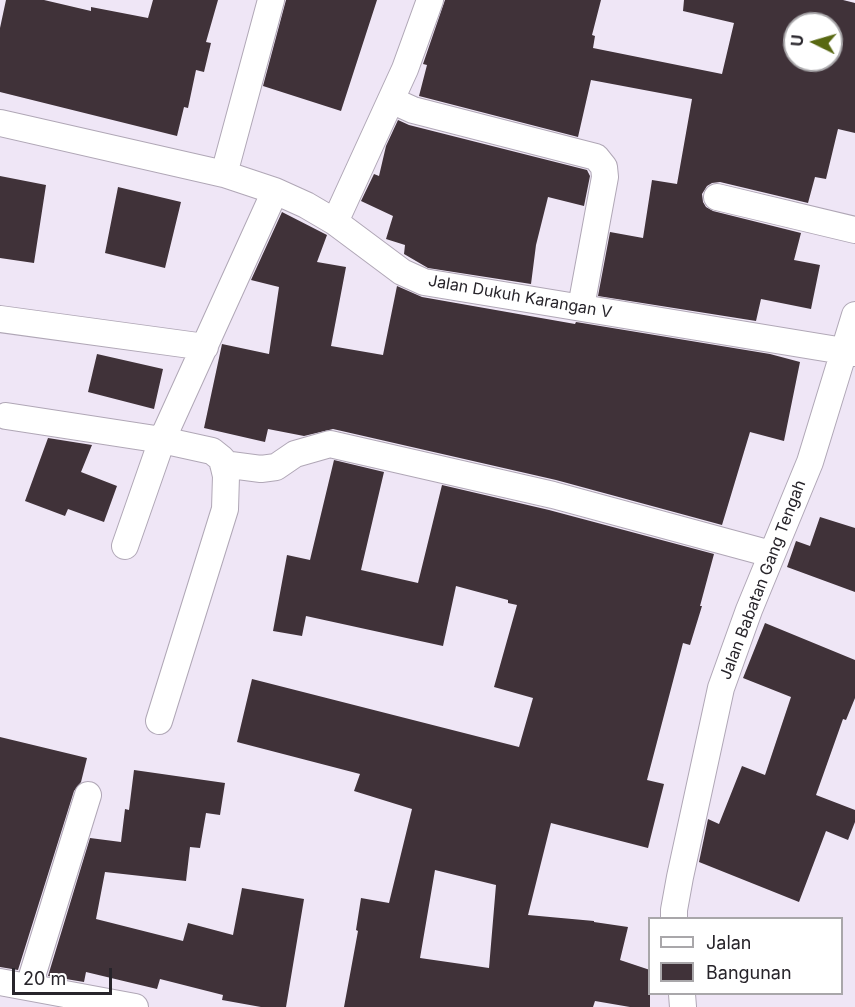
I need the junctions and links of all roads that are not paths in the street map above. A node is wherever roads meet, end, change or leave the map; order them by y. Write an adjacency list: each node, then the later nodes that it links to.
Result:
1 (272, 0): 5 (street)
2 (430, 0): 3 (street)
3 (391, 100): 8 (street); 10 (street)
4 (0, 123): 5 (street, Jalan Dukuh Karangan V)
5 (224, 174): 6 (street, Jalan Dukuh Karangan V)
6 (275, 191): 8 (street, Jalan Dukuh Karangan V); 13 (street)
7 (717, 197): 9 (street)
8 (335, 222): 10 (street, Jalan Dukuh Karangan V)
9 (855, 230)
10 (581, 307): 14 (street, Jalan Dukuh Karangan V)
11 (855, 315): 14 (street, Jalan Babatan Gang Tengah)
12 (0, 319): 13 (street)
13 (204, 347): 16 (street)
14 (850, 352): 19 (street, Jalan Babatan Gang Tengah)
15 (6, 416): 16 (street)
16 (162, 440): 17 (street); 18 (street)
17 (223, 464): 19 (street); 20 (street)
18 (125, 546)
19 (771, 554): 22 (street, Jalan Babatan Gang Tengah)
20 (159, 721)
21 (88, 795): 24 (street)
22 (675, 917)
23 (0, 982): 24 (street)
24 (29, 986): 25 (street)
25 (135, 1007)

